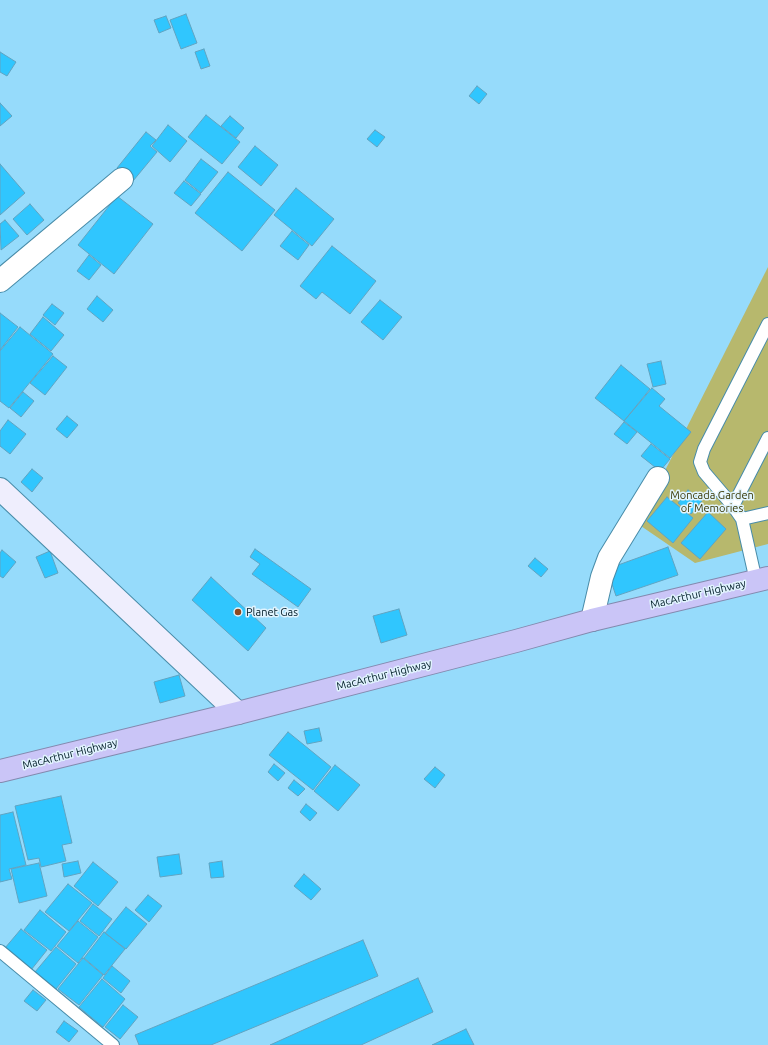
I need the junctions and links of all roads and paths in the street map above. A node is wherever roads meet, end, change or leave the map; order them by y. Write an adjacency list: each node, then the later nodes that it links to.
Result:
1 (122, 179): 2 (street)
2 (0, 281)
3 (768, 324): 7 (lane)
4 (768, 438): 7 (lane)
5 (658, 478): 11 (street)
6 (0, 489): 12 (street)
7 (733, 506): 9 (lane)
8 (768, 513): 9 (lane)
9 (742, 519): 10 (lane)
10 (762, 579): 11 (highway, MacArthur Highway)
11 (592, 620): 12 (highway, MacArthur Highway)
12 (238, 713): 13 (highway, MacArthur Highway)
13 (0, 771)
14 (0, 951): 15 (lane)
15 (113, 1045)

